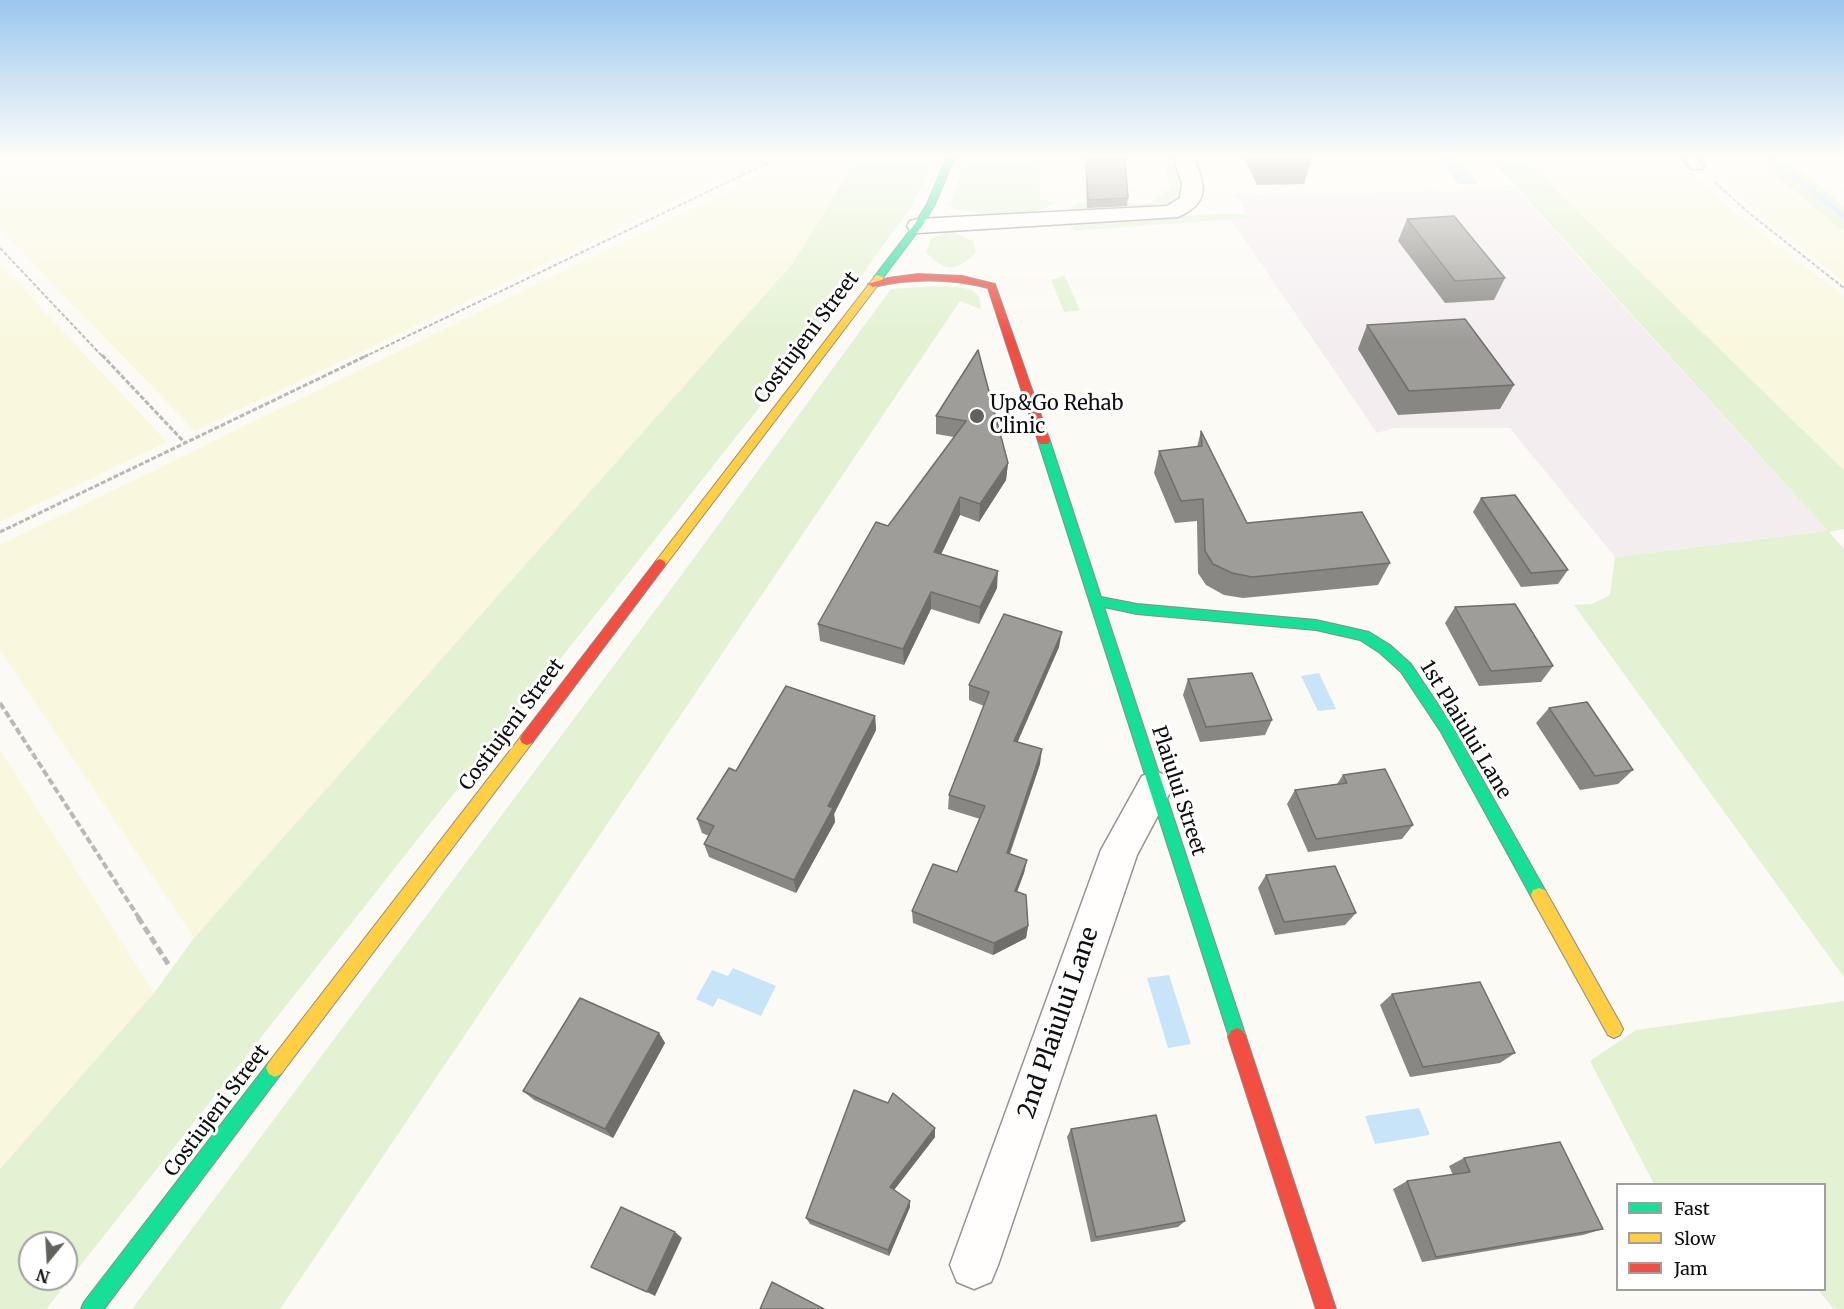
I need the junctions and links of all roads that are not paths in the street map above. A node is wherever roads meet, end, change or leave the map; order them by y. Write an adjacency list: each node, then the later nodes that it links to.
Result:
1 (923, 218): 3 (street, Costiujeni Street)
2 (1060, 218): 3 (street)
3 (918, 226): 4 (street, Costiujeni Street)
4 (873, 284): 5 (street, Plaiului Street); 9 (street, Costiujeni Street)
5 (1098, 601): 6 (street, Plaiului Street); 7 (street, 1st Plaiului Lane)
6 (1155, 787): 8 (street, 2nd Plaiului Lane); 10 (street, Plaiului Street)
7 (1614, 1029)
8 (974, 1265)
9 (91, 1309)
10 (1326, 1309)

